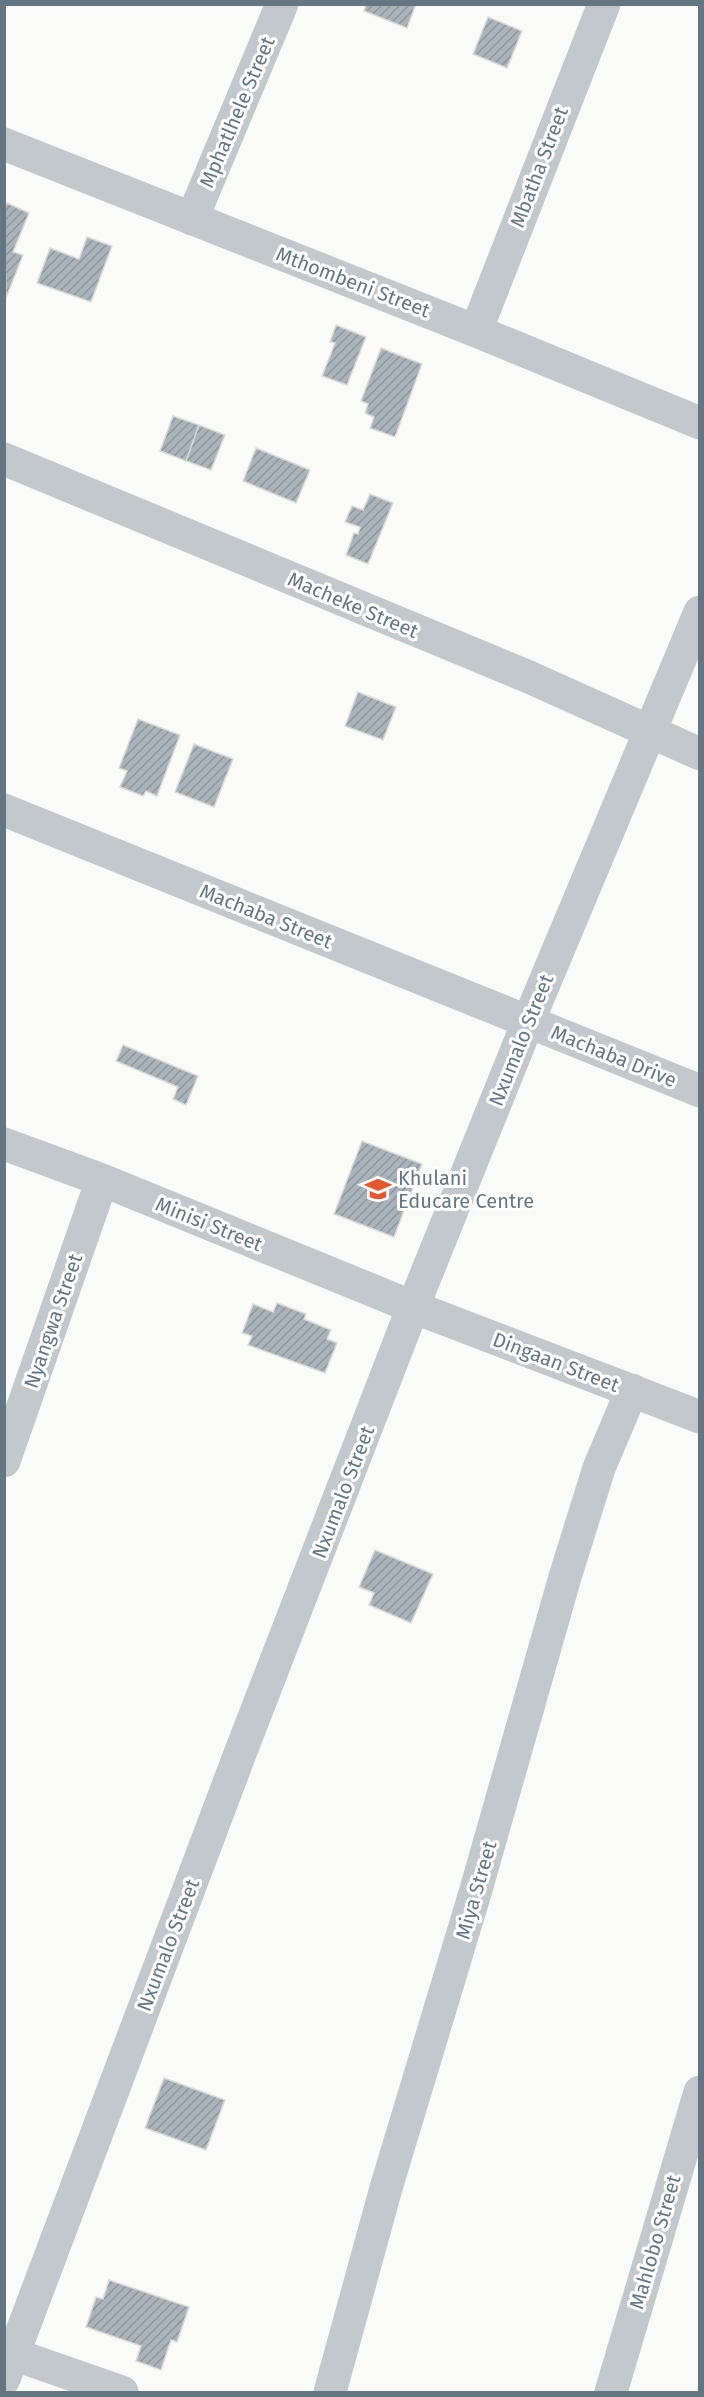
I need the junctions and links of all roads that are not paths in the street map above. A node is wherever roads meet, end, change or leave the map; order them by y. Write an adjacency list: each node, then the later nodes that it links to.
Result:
1 (282, 4): 4 (street, Mphatlhele Street)
2 (604, 4): 5 (street, Mbatha Street)
3 (4, 144): 4 (street, Mthombeni Street)
4 (192, 219): 5 (street, Mthombeni Street)
5 (476, 331): 6 (street, Mthombeni Street)
6 (699, 423)
7 (4, 459): 9 (street, Macheke Street)
8 (699, 612): 9 (street, Nxumalo Street)
9 (650, 733): 10 (street, Macheke Street); 12 (street, Nxumalo Street)
10 (699, 754)
11 (4, 810): 12 (street, Machaba Street)
12 (528, 1022): 13 (street, Machaba Drive); 16 (street, Nxumalo Street)
13 (699, 1091)
14 (4, 1144): 15 (street, Minisi Street)
15 (102, 1180): 16 (street, Minisi Street); 19 (street, Nyangwa Street)
16 (413, 1307): 17 (street, Dingaan Street); 21 (street, Nxumalo Street)
17 (632, 1390): 18 (street, Dingaan Street); 23 (street, Miya Street)
18 (699, 1417)
19 (4, 1461)
20 (699, 2092): 24 (street, Mahlobo Street)
21 (7, 2361): 22 (street)
22 (122, 2392)
23 (330, 2392)
24 (611, 2392)

